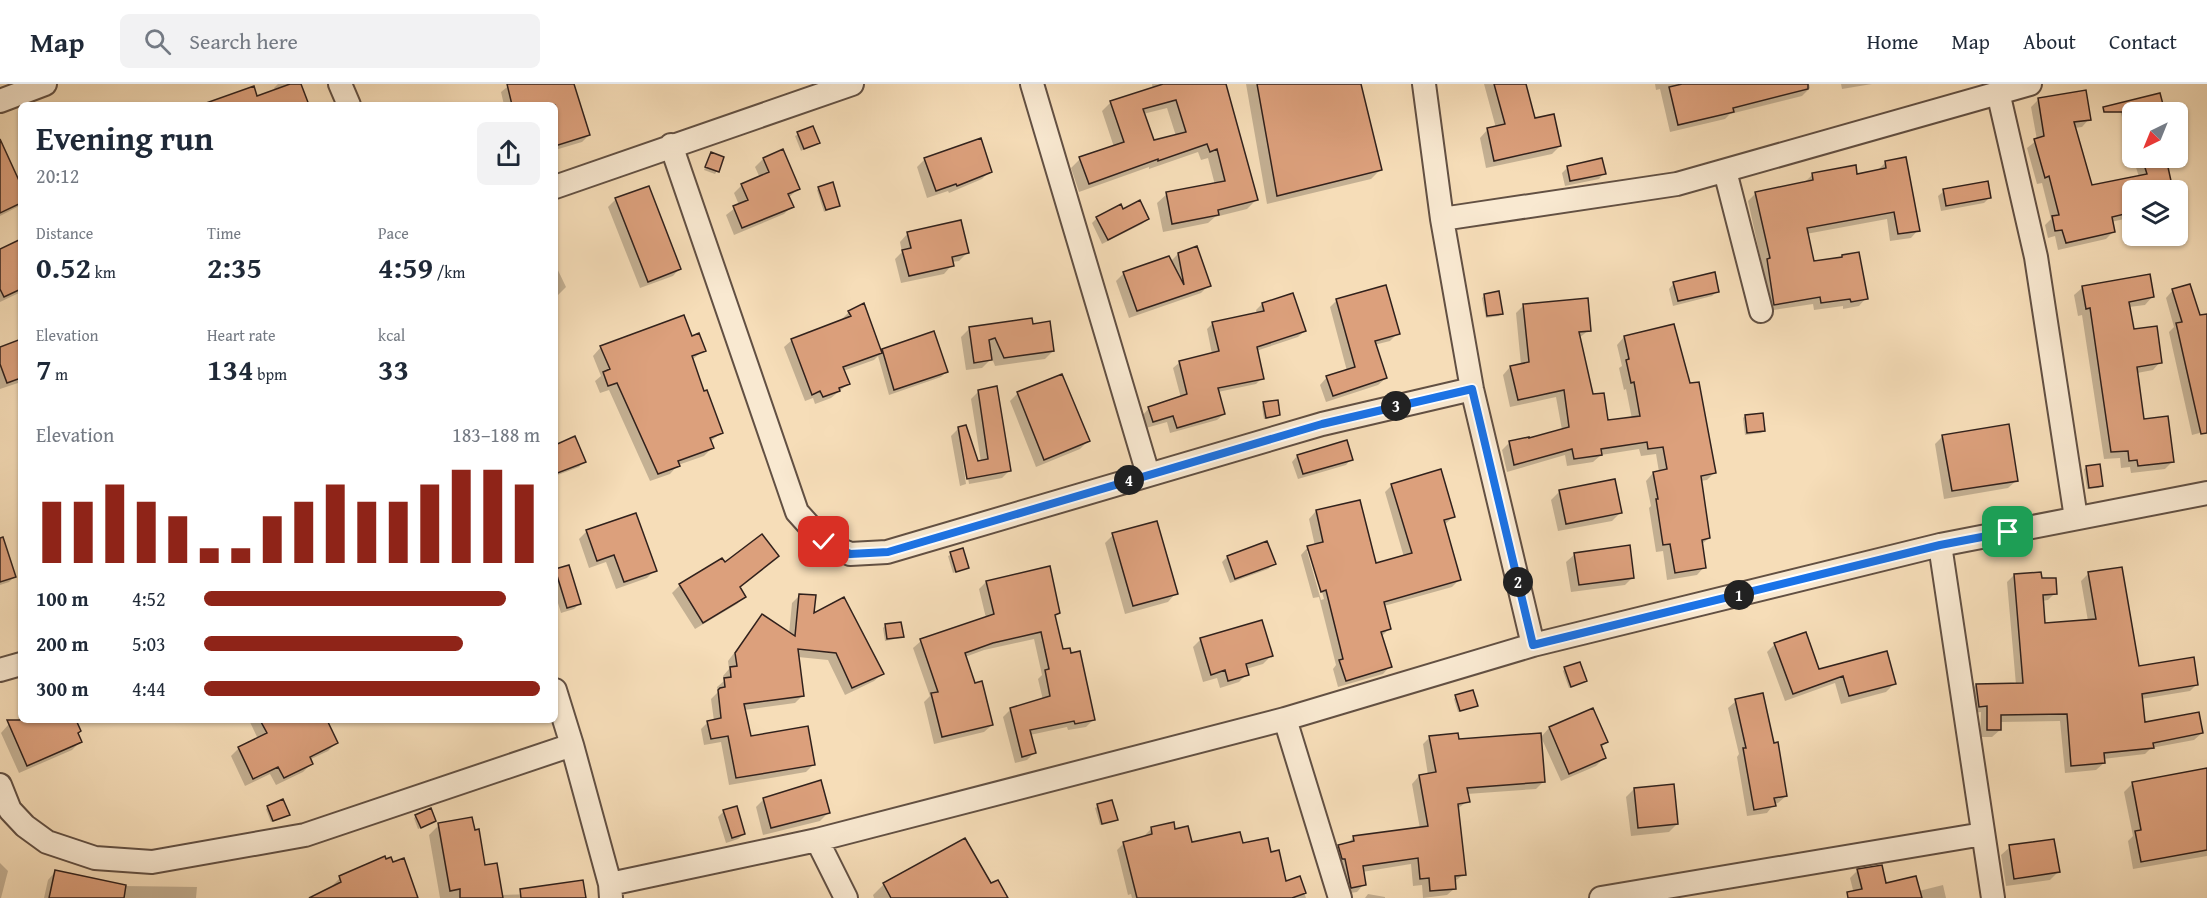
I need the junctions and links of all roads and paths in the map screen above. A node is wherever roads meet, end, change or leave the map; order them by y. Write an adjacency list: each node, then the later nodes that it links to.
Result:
1 (45, 84): 8 (street)
2 (340, 84): 10 (street)
3 (852, 84): 11 (street)
4 (1032, 84): 17 (street)
5 (1424, 84): 14 (street)
6 (2030, 84): 7 (street)
7 (1998, 92): 12 (street); 19 (street)
8 (25, 99): 9 (street)
9 (0, 101)
10 (348, 102)
11 (671, 146): 13 (street); 17 (street)
12 (1725, 171): 14 (street); 15 (street)
13 (558, 186)
14 (1442, 219): 16 (street)
15 (1761, 311)
16 (1472, 389): 17 (street); 21 (street)
17 (1148, 474)
18 (2207, 493): 19 (street)
19 (2076, 518): 20 (street)
20 (1940, 545): 21 (street); 28 (street)
21 (1533, 645): 25 (street)
22 (18, 665): 23 (street)
23 (0, 670)
24 (558, 700): 26 (street)
25 (1285, 719): 29 (street); 32 (street)
26 (572, 745): 27 (street); 30 (street)
27 (0, 785)
28 (1983, 834): 33 (street); 34 (street)
29 (817, 840): 30 (street); 31 (street)
30 (610, 891)
31 (846, 898)
32 (1340, 898)
33 (1601, 898)
34 (1994, 898)

